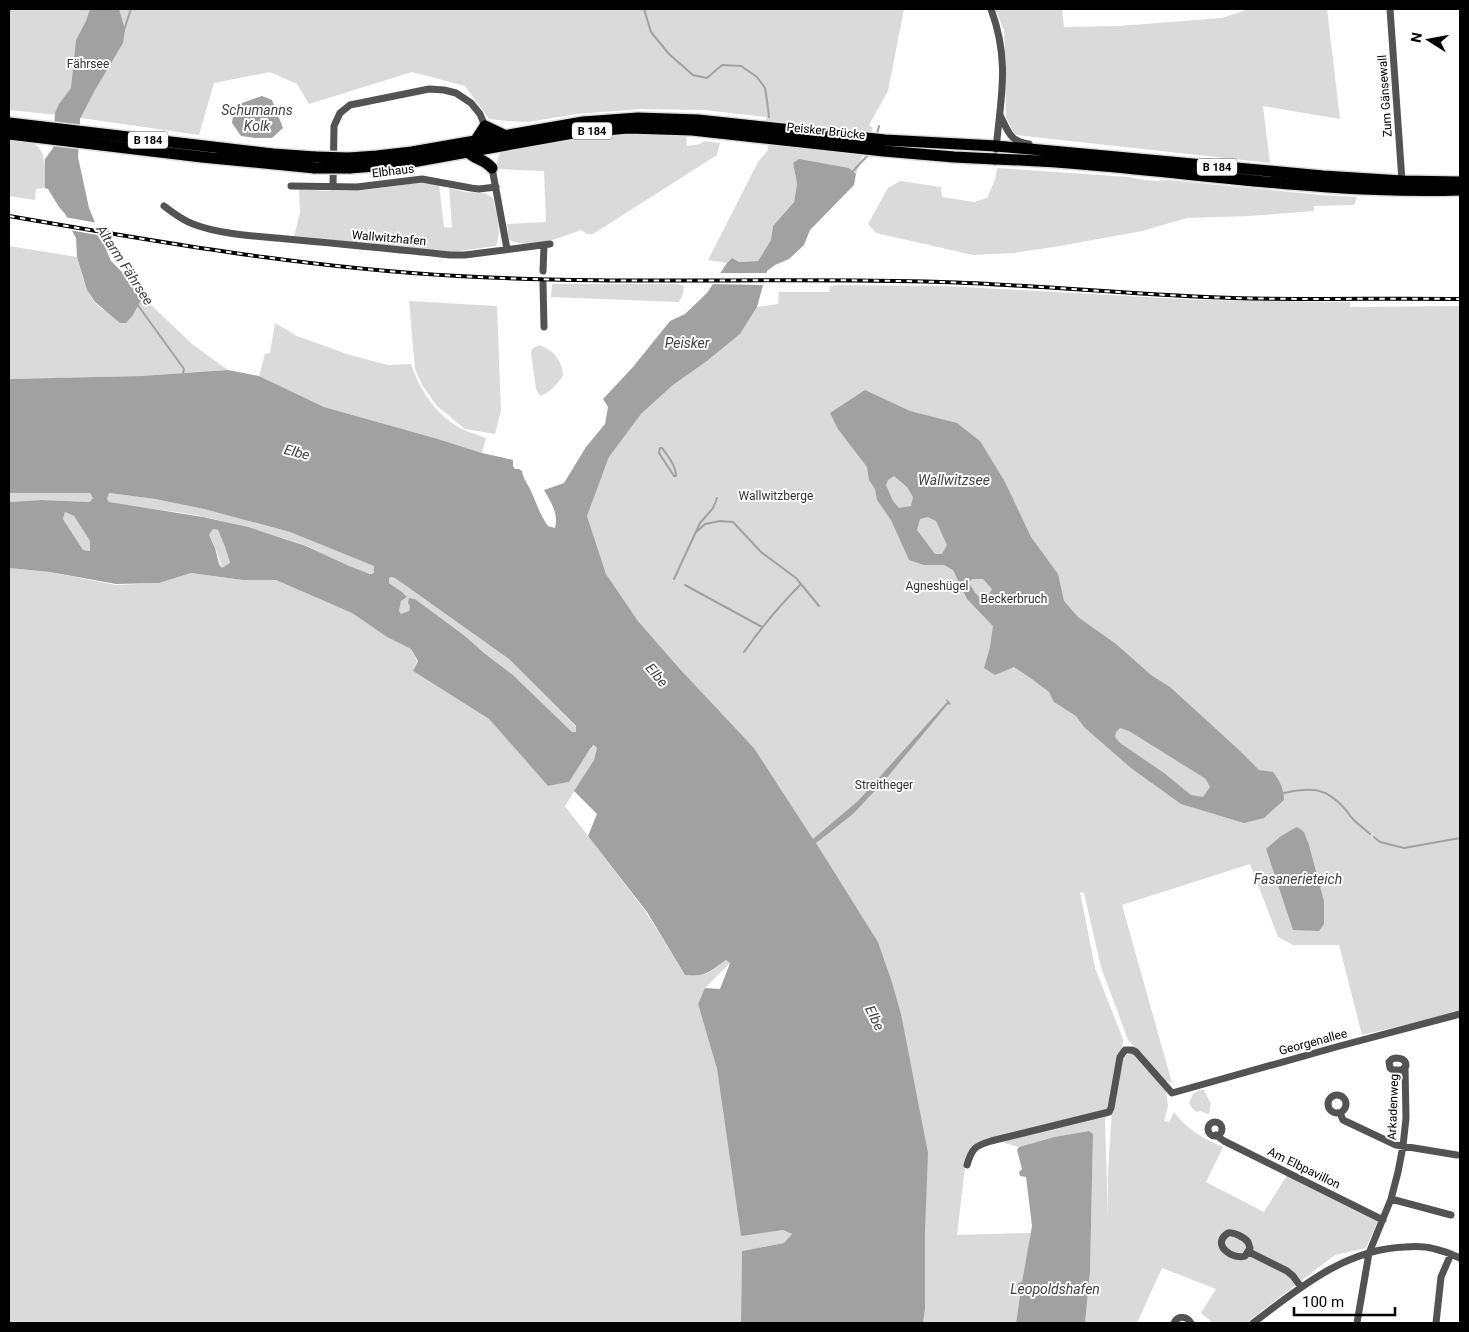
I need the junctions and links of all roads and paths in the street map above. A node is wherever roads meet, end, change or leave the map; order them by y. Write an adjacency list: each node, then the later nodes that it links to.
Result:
1 (991, 9): 3 (street)
2 (1390, 9): 19 (street, Zum Gänsewall)
3 (1000, 115): 12 (street); 14 (street)
4 (9, 123): 6 (main road, B 184)
5 (485, 126): 9 (main road); 10 (main road); 22 (street)
6 (36, 132): 7 (main road, B 184); 17 (main road, B 184, bridge)
7 (9, 134)
8 (766, 134): 9 (main road, B 184); 11 (main road, Peisker Brücke / B 184); 13 (main road, B 184)
9 (504, 135): 10 (main road, B 184)
10 (476, 140): 17 (main road, B 184)
11 (884, 145): 12 (main road, B 184); 16 (main road, B 184)
12 (996, 146): 14 (main road, B 184); 16 (street)
13 (494, 147): 15 (main road, B 184); 18 (main road)
14 (1035, 149): 19 (main road, B 184)
15 (468, 152): 17 (main road, B 184); 18 (main road)
16 (995, 159): 24 (main road, B 184)
17 (349, 163)
18 (492, 168): 23 (street)
19 (1402, 181): 20 (main road, B 184)
20 (1460, 182)
21 (291, 186): 22 (street, Elbhaus)
22 (333, 187): 23 (street, Elbhaus)
23 (496, 187): 26 (street)
24 (1460, 190)
25 (164, 206): 26 (street, Wallwitzhafen)
26 (508, 250): 27 (street, Wallwitzhafen)
27 (543, 272)
28 (543, 283): 29 (street)
29 (544, 327)
30 (1460, 1014): 36 (street, Georgenallee)
31 (1405, 1068): 34 (street, Arkadenweg)
32 (1340, 1113): 34 (street)
33 (1216, 1136): 39 (street, Am Elbpavillon)
34 (1403, 1146): 35 (street, Arkadenweg); 37 (street, Arkadenweg)
35 (1457, 1155)
36 (967, 1165)
37 (1391, 1199): 38 (street); 39 (street, Arkadenweg)
38 (1451, 1215)
39 (1383, 1220): 41 (street, Arkadenweg)
40 (1248, 1252): 44 (street)
41 (1369, 1253): 42 (street); 44 (street); 48 (street, Arkadenweg)
42 (1450, 1254): 43 (street); 49 (street)
43 (1460, 1258)
44 (1301, 1287): 47 (street)
45 (1174, 1323): 46 (street)
46 (1191, 1323)
47 (1254, 1323)
48 (1357, 1323)
49 (1436, 1323)

